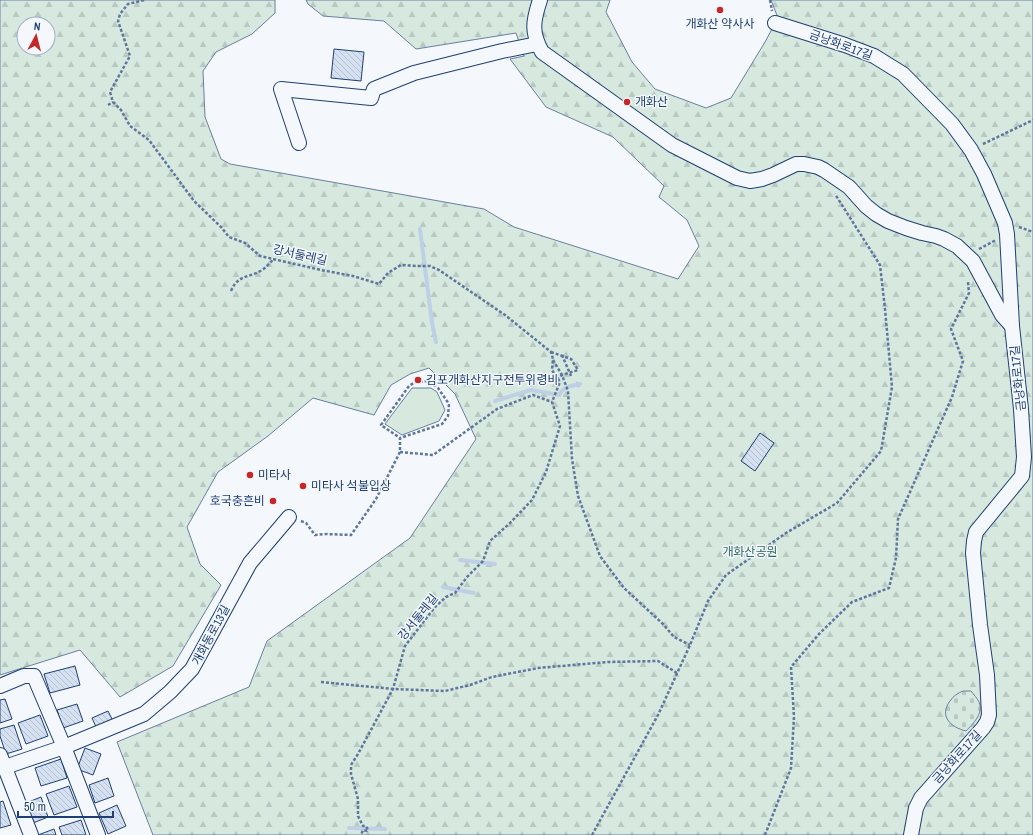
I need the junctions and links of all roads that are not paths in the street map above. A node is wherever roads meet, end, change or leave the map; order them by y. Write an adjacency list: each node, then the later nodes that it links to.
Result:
1 (540, 0): 3 (street)
2 (775, 23): 5 (street, 금낭화로17길)
3 (537, 44): 4 (street); 5 (street)
4 (299, 143)
5 (1012, 326): 12 (street, 금낭화로17길)
6 (289, 517): 8 (street, 개화동로13길)
7 (0, 686): 8 (street)
8 (64, 747): 9 (street, 개화동로13길); 11 (street)
9 (2, 761): 10 (street)
10 (30, 835)
11 (98, 835)
12 (911, 835)

